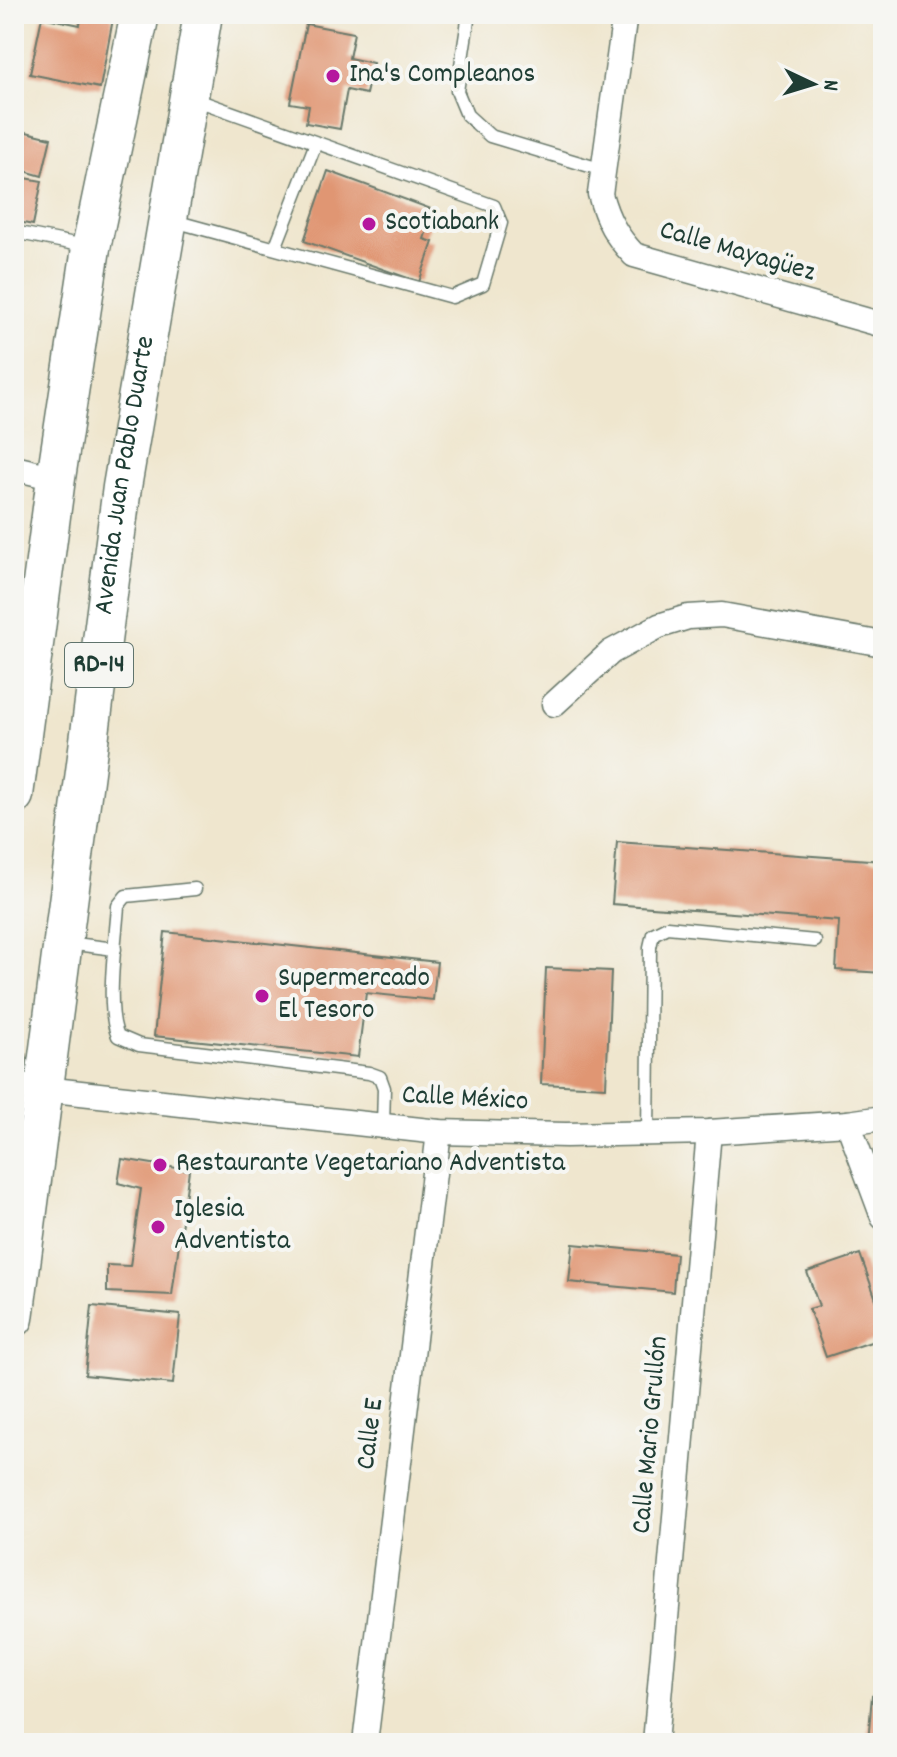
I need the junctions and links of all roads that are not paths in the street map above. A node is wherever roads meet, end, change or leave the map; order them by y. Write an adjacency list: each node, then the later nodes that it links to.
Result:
1 (140, 14): 10 (main road, RD-14)
2 (203, 14): 5 (main road, Avenida Juan Pablo Duarte / RD-14)
3 (469, 14): 7 (lane)
4 (625, 14): 7 (street, Calle Mayagüez)
5 (188, 97): 6 (lane); 8 (main road, Avenida Juan Pablo Duarte / RD-14)
6 (316, 143): 11 (lane); 11 (lane)
7 (603, 170): 12 (street, Calle Mayagüez)
8 (166, 219): 11 (lane); 20 (main road, Avenida Juan Pablo Duarte / RD-14)
9 (14, 232): 10 (lane)
10 (91, 248): 14 (main road, RD-14)
11 (275, 248)
12 (883, 325)
13 (14, 468): 14 (street)
14 (56, 478): 17 (main road, RD-14)
15 (883, 644): 16 (street)
16 (554, 704)
17 (15, 781)
18 (195, 889): 21 (lane)
19 (815, 941): 28 (lane)
20 (63, 942): 21 (lane); 22 (main road, Avenida Juan Pablo Duarte / RD-14)
21 (115, 949): 25 (lane)
22 (29, 1086): 25 (street, Calle México); 30 (main road, Avenida Juan Pablo Duarte / RD-14)
23 (883, 1118): 24 (street, Calle México)
24 (848, 1123): 27 (street, Calle México); 29 (street)
25 (383, 1126): 26 (street, Calle México)
26 (439, 1132): 28 (street, Calle México); 31 (street, Calle E)
27 (709, 1132): 28 (street, Calle México); 32 (street, Calle Mario Grullón)
28 (648, 1134)
29 (883, 1217)
30 (14, 1318)
31 (365, 1743)
32 (655, 1743)

